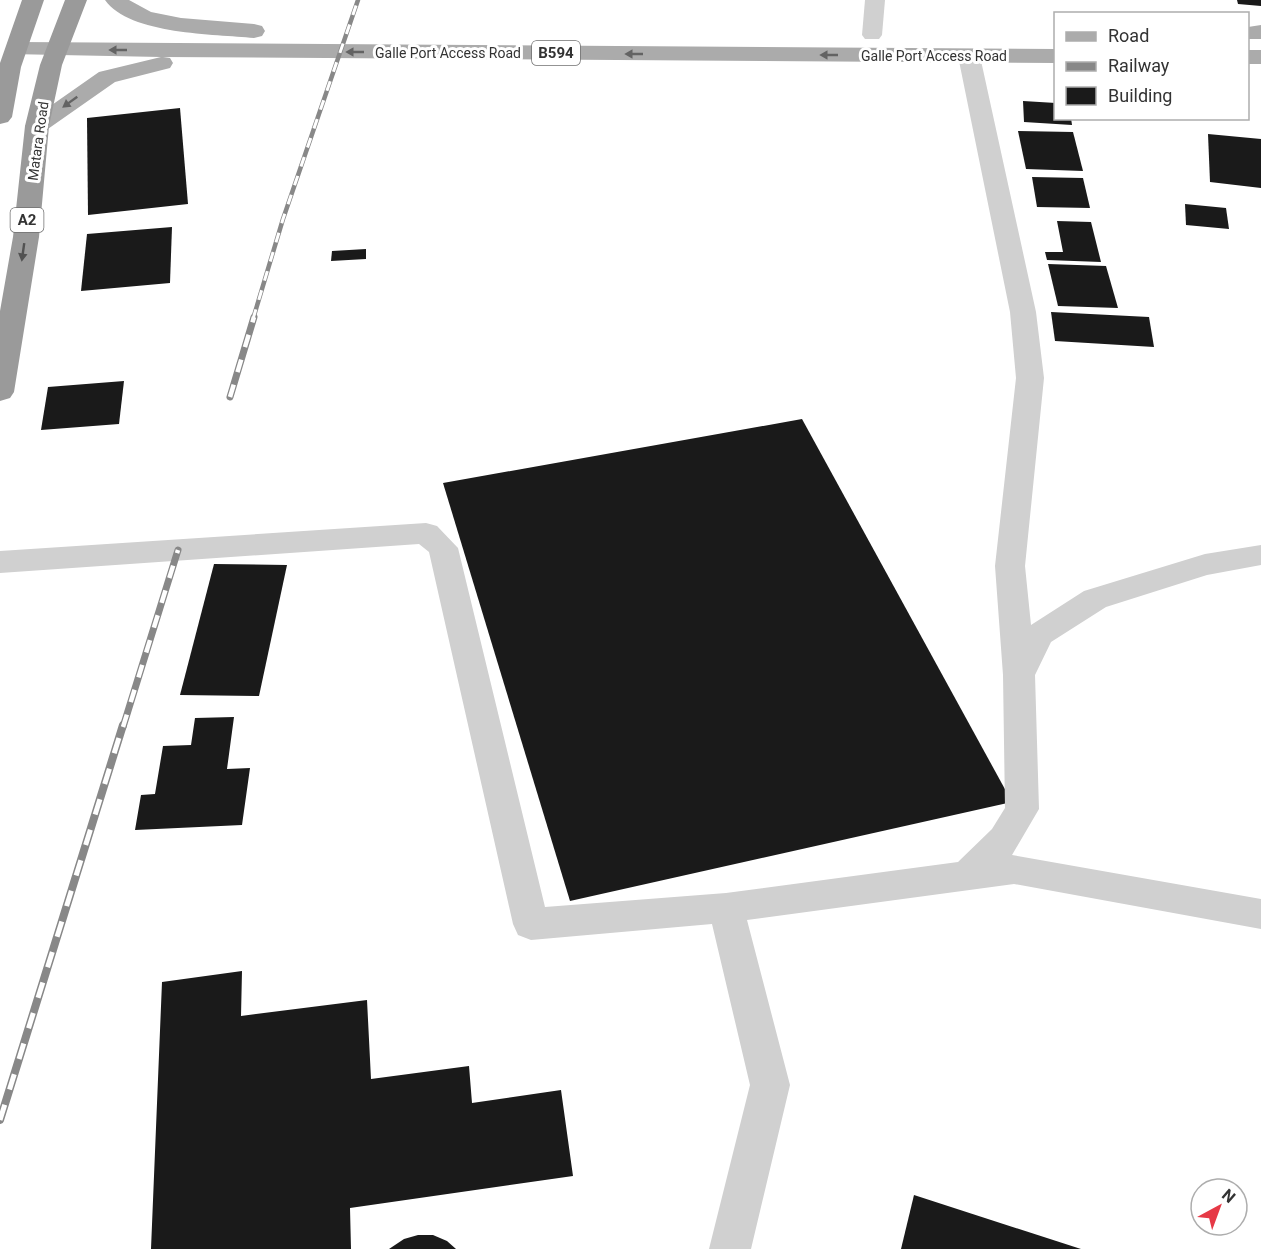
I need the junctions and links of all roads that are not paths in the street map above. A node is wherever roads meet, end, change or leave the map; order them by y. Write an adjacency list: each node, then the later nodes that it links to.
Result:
1 (33, 0): 9 (highway)
2 (76, 0): 7 (highway, Matara Road / A2)
3 (116, 0): 8 (main road)
4 (875, 0): 5 (street)
5 (872, 34): 6 (main road, Galle Port Access Road / B594); 8 (main road, Galle Port Access Road / B594)
6 (940, 34)
7 (59, 41): 8 (main road, Galle Port Access Road / B594); 9 (main road, Galle Port Access Road); 13 (highway, Matara Road / A2)
8 (259, 41): 10 (main road, Galle Port Access Road / B594, one-way to 8); 13 (main road, one-way to 13)
9 (20, 42): 12 (highway)
10 (969, 56): 11 (main road, Galle Port Access Road / B594); 17 (street)
11 (1054, 56)
12 (0, 117)
13 (37, 126): 14 (highway, Matara Road / A2, one-way to 14)
14 (0, 392)
15 (1261, 555): 17 (street)
16 (0, 562): 19 (street)
17 (1019, 675): 18 (street)
18 (968, 875): 19 (street); 20 (street)
19 (726, 908): 21 (street)
20 (1261, 914)
21 (730, 1249)

